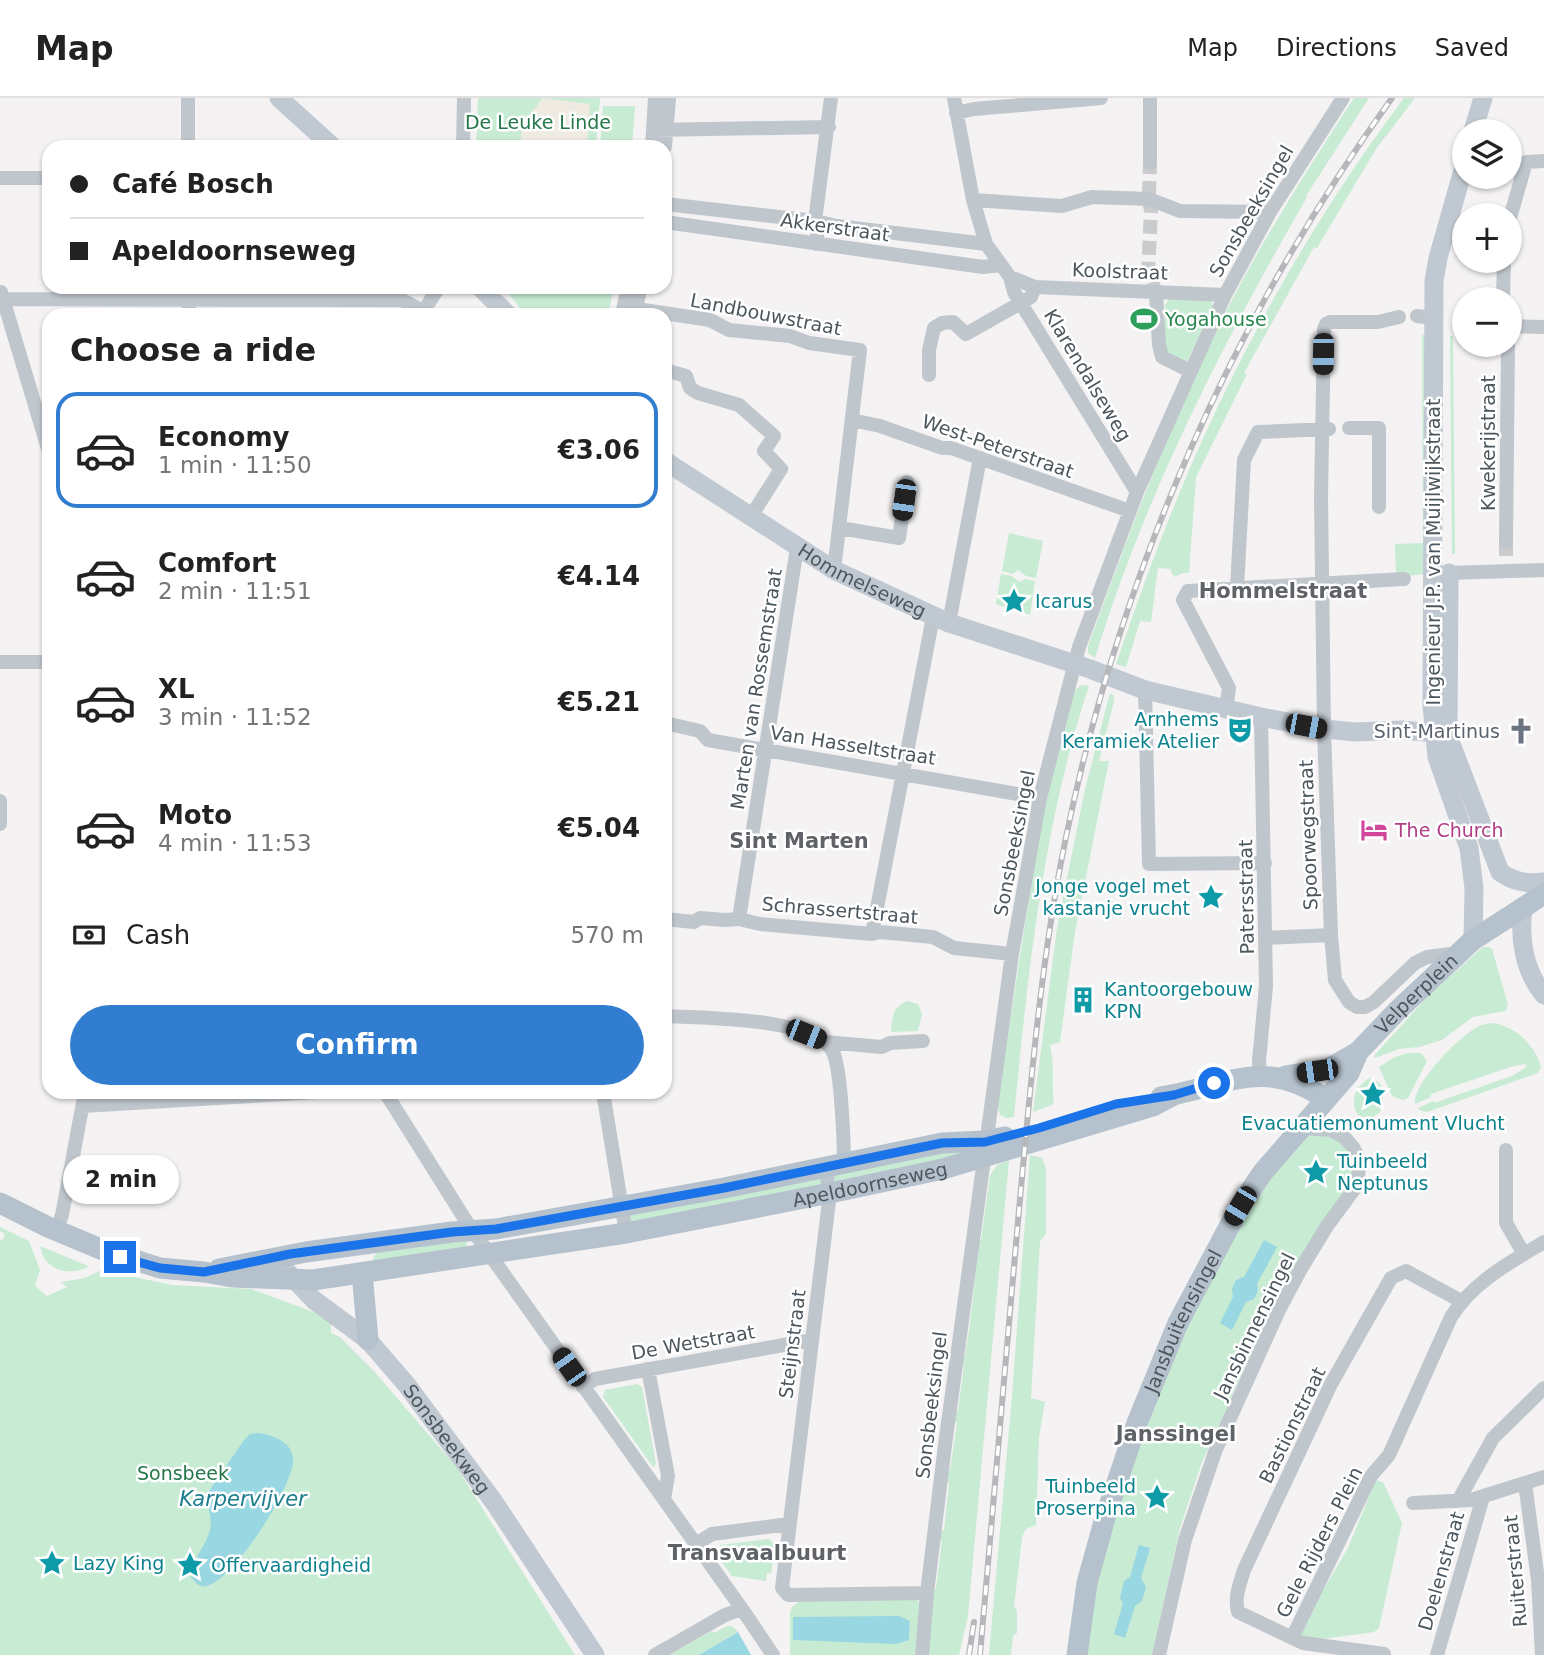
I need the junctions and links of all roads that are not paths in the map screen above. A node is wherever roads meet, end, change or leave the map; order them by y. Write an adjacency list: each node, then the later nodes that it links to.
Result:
1 (188, 98): 16 (street)
2 (279, 98): 17 (main road)
3 (464, 98): 18 (street)
4 (655, 98): 15 (street)
5 (669, 98): 15 (street)
6 (831, 98): 14 (street)
7 (954, 98): 12 (street, Klarendalseweg)
8 (1101, 98): 12 (street)
9 (1150, 98): 22 (street)
10 (1343, 98): 29 (street, Sonsbeeksingel)
11 (1483, 98): 13 (main road)
12 (956, 113): 26 (street, Klarendalseweg)
13 (1477, 119)
14 (829, 127): 15 (street); 30 (street)
15 (660, 130): 19 (street); 20 (street)
16 (188, 140)
17 (325, 140)
18 (463, 140)
19 (655, 140)
20 (663, 140)
21 (1544, 161): 27 (street)
22 (1150, 163)
23 (0, 178): 24 (street)
24 (42, 178)
25 (1458, 189): 83 (main road, Ingenieur J.P. van Muijlwijkstraat)
26 (973, 200): 29 (street); 33 (street, Klarendalseweg)
27 (1514, 203)
28 (672, 205): 30 (street, Akkerstraat)
29 (1270, 212): 41 (street, Sonsbeeksingel)
30 (816, 221): 32 (street); 33 (street, Akkerstraat)
31 (672, 223): 32 (street, Akkerstraat)
32 (816, 244): 34 (street, Akkerstraat)
33 (986, 244): 34 (street, Klarendalseweg)
34 (1000, 265): 35 (street, Klarendalseweg)
35 (1010, 277): 36 (street, Klarendalseweg); 43 (street, Klarendalseweg)
36 (1035, 287): 37 (street, Koolstraat); 43 (street)
37 (1156, 292): 41 (street, Koolstraat); 51 (street)
38 (126, 294): 42 (street)
39 (219, 294): 44 (street)
40 (488, 294): 45 (main road)
41 (1225, 295): 51 (street, Sonsbeeksingel)
42 (1, 296): 54 (street)
43 (1022, 303): 53 (street); 61 (street, Klarendalseweg)
44 (414, 308)
45 (501, 308)
46 (672, 316): 55 (street, Landbouwstraat)
47 (1399, 317): 57 (street, Spoorwegstraat)
48 (1522, 326): 49 (street)
49 (1544, 327)
50 (1508, 357): 66 (street, Kwekerijstraat)
51 (1190, 371): 61 (street, Sonsbeeksingel)
52 (672, 372): 64 (street)
53 (929, 375)
54 (42, 412)
55 (852, 420): 58 (street, West-Peterstraat); 65 (street)
56 (1349, 428): 62 (street)
57 (1326, 429): 72 (street, Spoorwegstraat); 73 (street)
58 (980, 458): 63 (street, West-Peterstraat); 74 (street)
59 (672, 466): 64 (main road, Hommelseweg)
60 (907, 482): 65 (street)
61 (1137, 492): 63 (street, Sonsbeeksingel)
62 (1379, 507)
63 (1130, 511): 77 (street, Sonsbeeksingel)
64 (750, 518): 67 (main road, Hommelseweg)
65 (841, 528): 68 (street)
66 (1506, 542)
67 (797, 548): 68 (main road, Hommelseweg); 84 (street, Marten van Rossemstraat)
68 (834, 570): 74 (main road, Hommelseweg)
69 (1544, 570): 70 (street)
70 (1448, 573): 83 (main road, Ingenieur J.P. van Muijlwijkstraat)
71 (1398, 580): 72 (street)
72 (1323, 584): 73 (street); 82 (street, Spoorwegstraat)
73 (1237, 588): 79 (street)
74 (941, 620): 77 (main road, Hommelseweg); 85 (street)
75 (0, 662): 76 (street)
76 (42, 662)
77 (1076, 665): 78 (main road); 86 (street, Sonsbeeksingel)
78 (1145, 690): 79 (main road); 89 (street)
79 (1226, 709): 80 (main road)
80 (1261, 717): 82 (main road); 89 (street, Patersstraat)
81 (672, 725): 84 (street, Van Hasseltstraat)
82 (1324, 729): 83 (main road); 96 (street, Spoorwegstraat)
83 (1441, 734): 90 (main road, Ingenieur J.P. van Muijlwijkstraat); 98 (main road, Ingenieur J.P. van Muijlwijkstraat)
84 (766, 749): 85 (street, Van Hasseltstraat); 93 (street, Marten van Rossemstraat)
85 (904, 773): 86 (street, Van Hasseltstraat); 95 (street)
86 (1040, 798): 99 (street, Sonsbeeksingel)
87 (0, 801): 88 (street)
88 (0, 824)
89 (1265, 863): 97 (street, Patersstraat)
90 (1544, 882)
91 (1544, 894): 92 (main road, Velperplein)
92 (1523, 908): 98 (main road, Velperplein); 100 (main road)
93 (739, 919): 94 (street, Schrassertstraat); 95 (street, Schrassertstraat)
94 (672, 920)
95 (872, 934): 99 (street, Schrassertstraat)
96 (1331, 935): 97 (street); 98 (street, Spoorwegstraat)
97 (1266, 938): 105 (street, Patersstraat)
98 (1465, 947): 104 (main road, Velperplein)
99 (1012, 954): 111 (street, Sonsbeeksingel)
100 (1544, 995)
101 (672, 1016): 103 (street)
102 (923, 1041): 103 (street)
103 (825, 1042): 113 (street)
104 (1358, 1052): 105 (main road, Apeldoornseweg); 109 (main road, Velperplein)
105 (1265, 1077): 109 (main road); 111 (main road, Apeldoornseweg)
106 (84, 1099): 117 (street)
107 (389, 1099): 118 (street)
108 (604, 1099): 116 (street)
109 (1326, 1099): 110 (main road, Jansbuitensingel)
110 (1302, 1128): 150 (main road, Jansbuitensingel); 151 (street, Jansbinnensingel)
111 (984, 1149): 113 (main road, Apeldoornseweg); 114 (main road, Apeldoornseweg); 142 (street, Sonsbeeksingel)
112 (1506, 1150): 121 (street)
113 (835, 1166): 114 (street, Steijnstraat); 116 (main road, Apeldoornseweg)
114 (830, 1193): 119 (main road, Apeldoornseweg); 129 (street, Steijnstraat)
115 (0, 1203): 117 (main road, Apeldoornseweg)
116 (621, 1207): 118 (main road, Apeldoornseweg); 119 (street)
117 (56, 1231): 124 (main road, Apeldoornseweg)
118 (473, 1232): 122 (street); 123 (main road, Apeldoornseweg)
119 (626, 1233): 122 (main road, Apeldoornseweg)
120 (1544, 1242): 121 (street, Gele Rijders Plein)
121 (1524, 1254): 127 (street, Gele Rijders Plein)
122 (491, 1255): 125 (main road, Apeldoornseweg); 131 (street)
123 (274, 1258): 124 (main road, Apeldoornseweg); 126 (main road, Sonsbeekweg)
124 (204, 1272): 126 (main road, Apeldoornseweg)
125 (362, 1273): 126 (main road, Apeldoornseweg); 128 (main road)
126 (295, 1280): 128 (main road, Sonsbeekweg)
127 (1461, 1301): 144 (street, Gele Rijders Plein); 144 (street, Bastionstraat)
128 (368, 1340): 145 (main road, Sonsbeekweg)
129 (812, 1340): 130 (street, De Wetstraat); 139 (street, Steijnstraat)
130 (648, 1369): 131 (street, De Wetstraat); 136 (street)
131 (583, 1387): 136 (street)
132 (1544, 1388): 137 (street)
133 (1544, 1477): 134 (street)
134 (1525, 1483): 135 (street); 141 (street, Ruiterstraat)
135 (1483, 1497): 137 (street); 152 (street, Doelenstraat)
136 (664, 1499): 140 (street)
137 (1458, 1501): 138 (street)
138 (1413, 1503)
139 (789, 1524): 140 (street); 142 (street, Steijnstraat)
140 (696, 1544): 143 (street)
141 (1541, 1580): 153 (street, Ruiterstraat)
142 (927, 1593): 149 (street, Sonsbeeksingel)
143 (742, 1609): 147 (street); 148 (street)
144 (1292, 1638): 146 (street, Gele Rijders Plein)
145 (592, 1652)
146 (1384, 1654)
147 (655, 1655)
148 (773, 1655)
149 (922, 1655)
150 (1077, 1655)
151 (1159, 1655)
152 (1437, 1655)
153 (1542, 1655)

